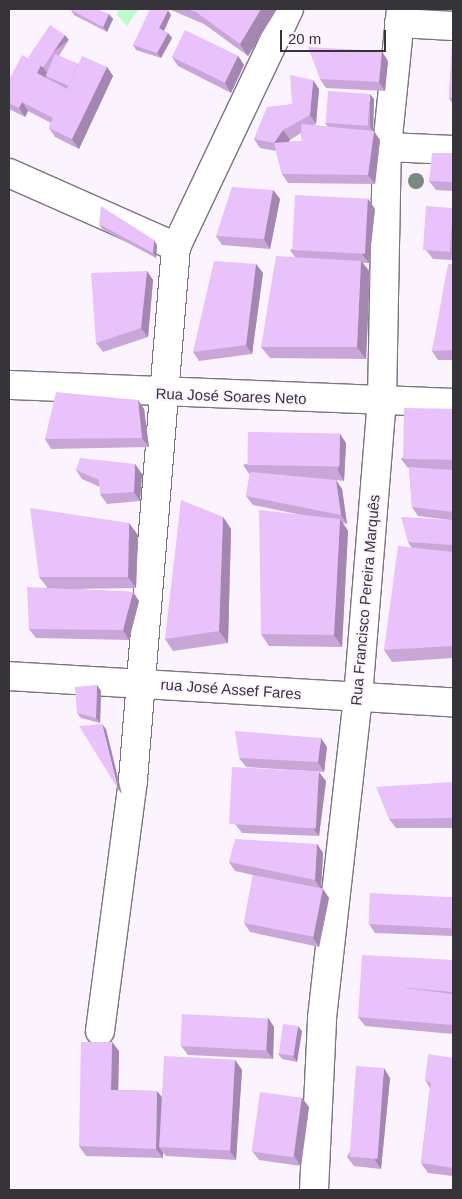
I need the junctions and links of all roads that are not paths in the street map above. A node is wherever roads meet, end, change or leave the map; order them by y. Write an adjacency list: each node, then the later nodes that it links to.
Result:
1 (289, 9): 7 (street)
2 (400, 16): 3 (street); 4 (street, Rua Francisco Pereira Marquês)
3 (453, 26)
4 (387, 146): 5 (street); 10 (street, Rua Francisco Pereira Marquês)
5 (453, 150)
6 (9, 173): 7 (street)
7 (176, 247): 9 (street)
8 (9, 385): 9 (street, Rua José Soares Neto)
9 (164, 395): 10 (street, Rua José Soares Neto); 13 (street)
10 (382, 401): 11 (street, Rua José Soares Neto); 14 (street, Rua Francisco Pereira Marquês)
11 (453, 403)
12 (9, 676): 13 (street, rua José Assef Fares)
13 (138, 683): 14 (street, rua José Assef Fares); 16 (street)
14 (358, 697): 15 (street, rua José Assef Fares); 17 (street, Rua Francisco Pereira Marquês)
15 (453, 702)
16 (100, 1031)
17 (314, 1190)

